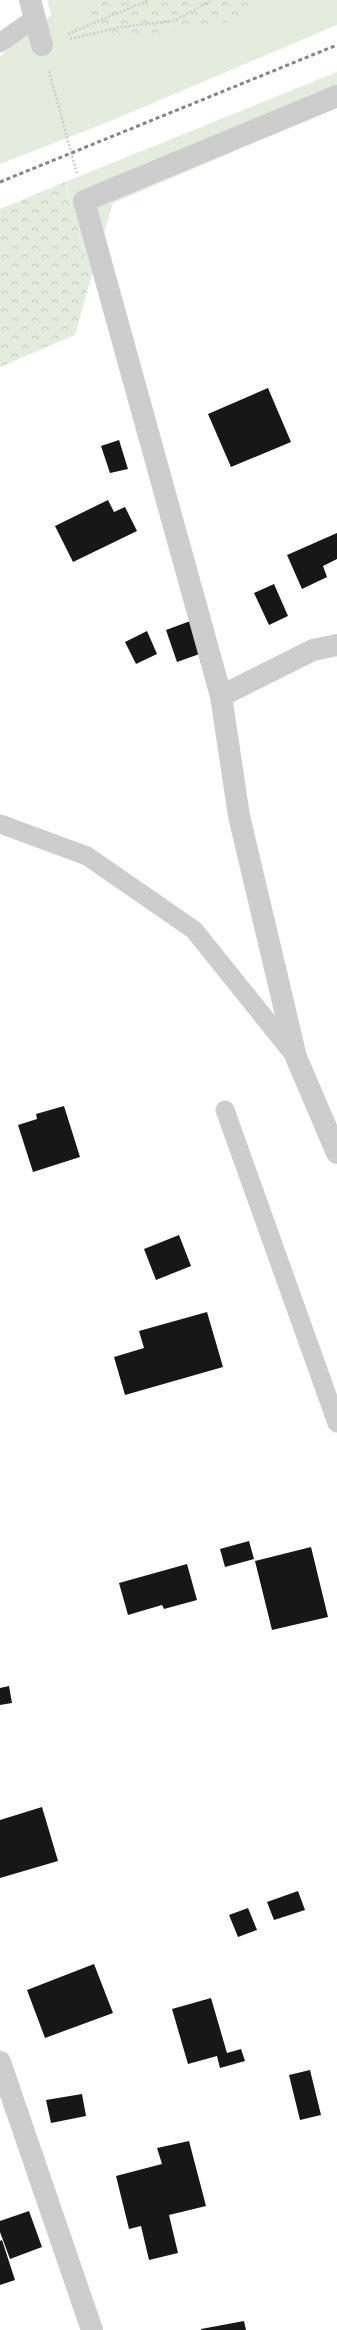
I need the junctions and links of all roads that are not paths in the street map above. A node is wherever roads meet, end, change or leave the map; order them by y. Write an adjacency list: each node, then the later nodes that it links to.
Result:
1 (33, 9): 2 (lane); 3 (street)
2 (0, 42)
3 (42, 45)
4 (337, 96): 6 (street)
5 (337, 645): 6 (street)
6 (221, 696): 8 (street)
7 (0, 824): 8 (lane)
8 (296, 1057): 10 (street)
9 (225, 1110): 11 (lane)
10 (337, 1153)
11 (337, 1423)
12 (0, 2062): 13 (street)
13 (92, 2330)

